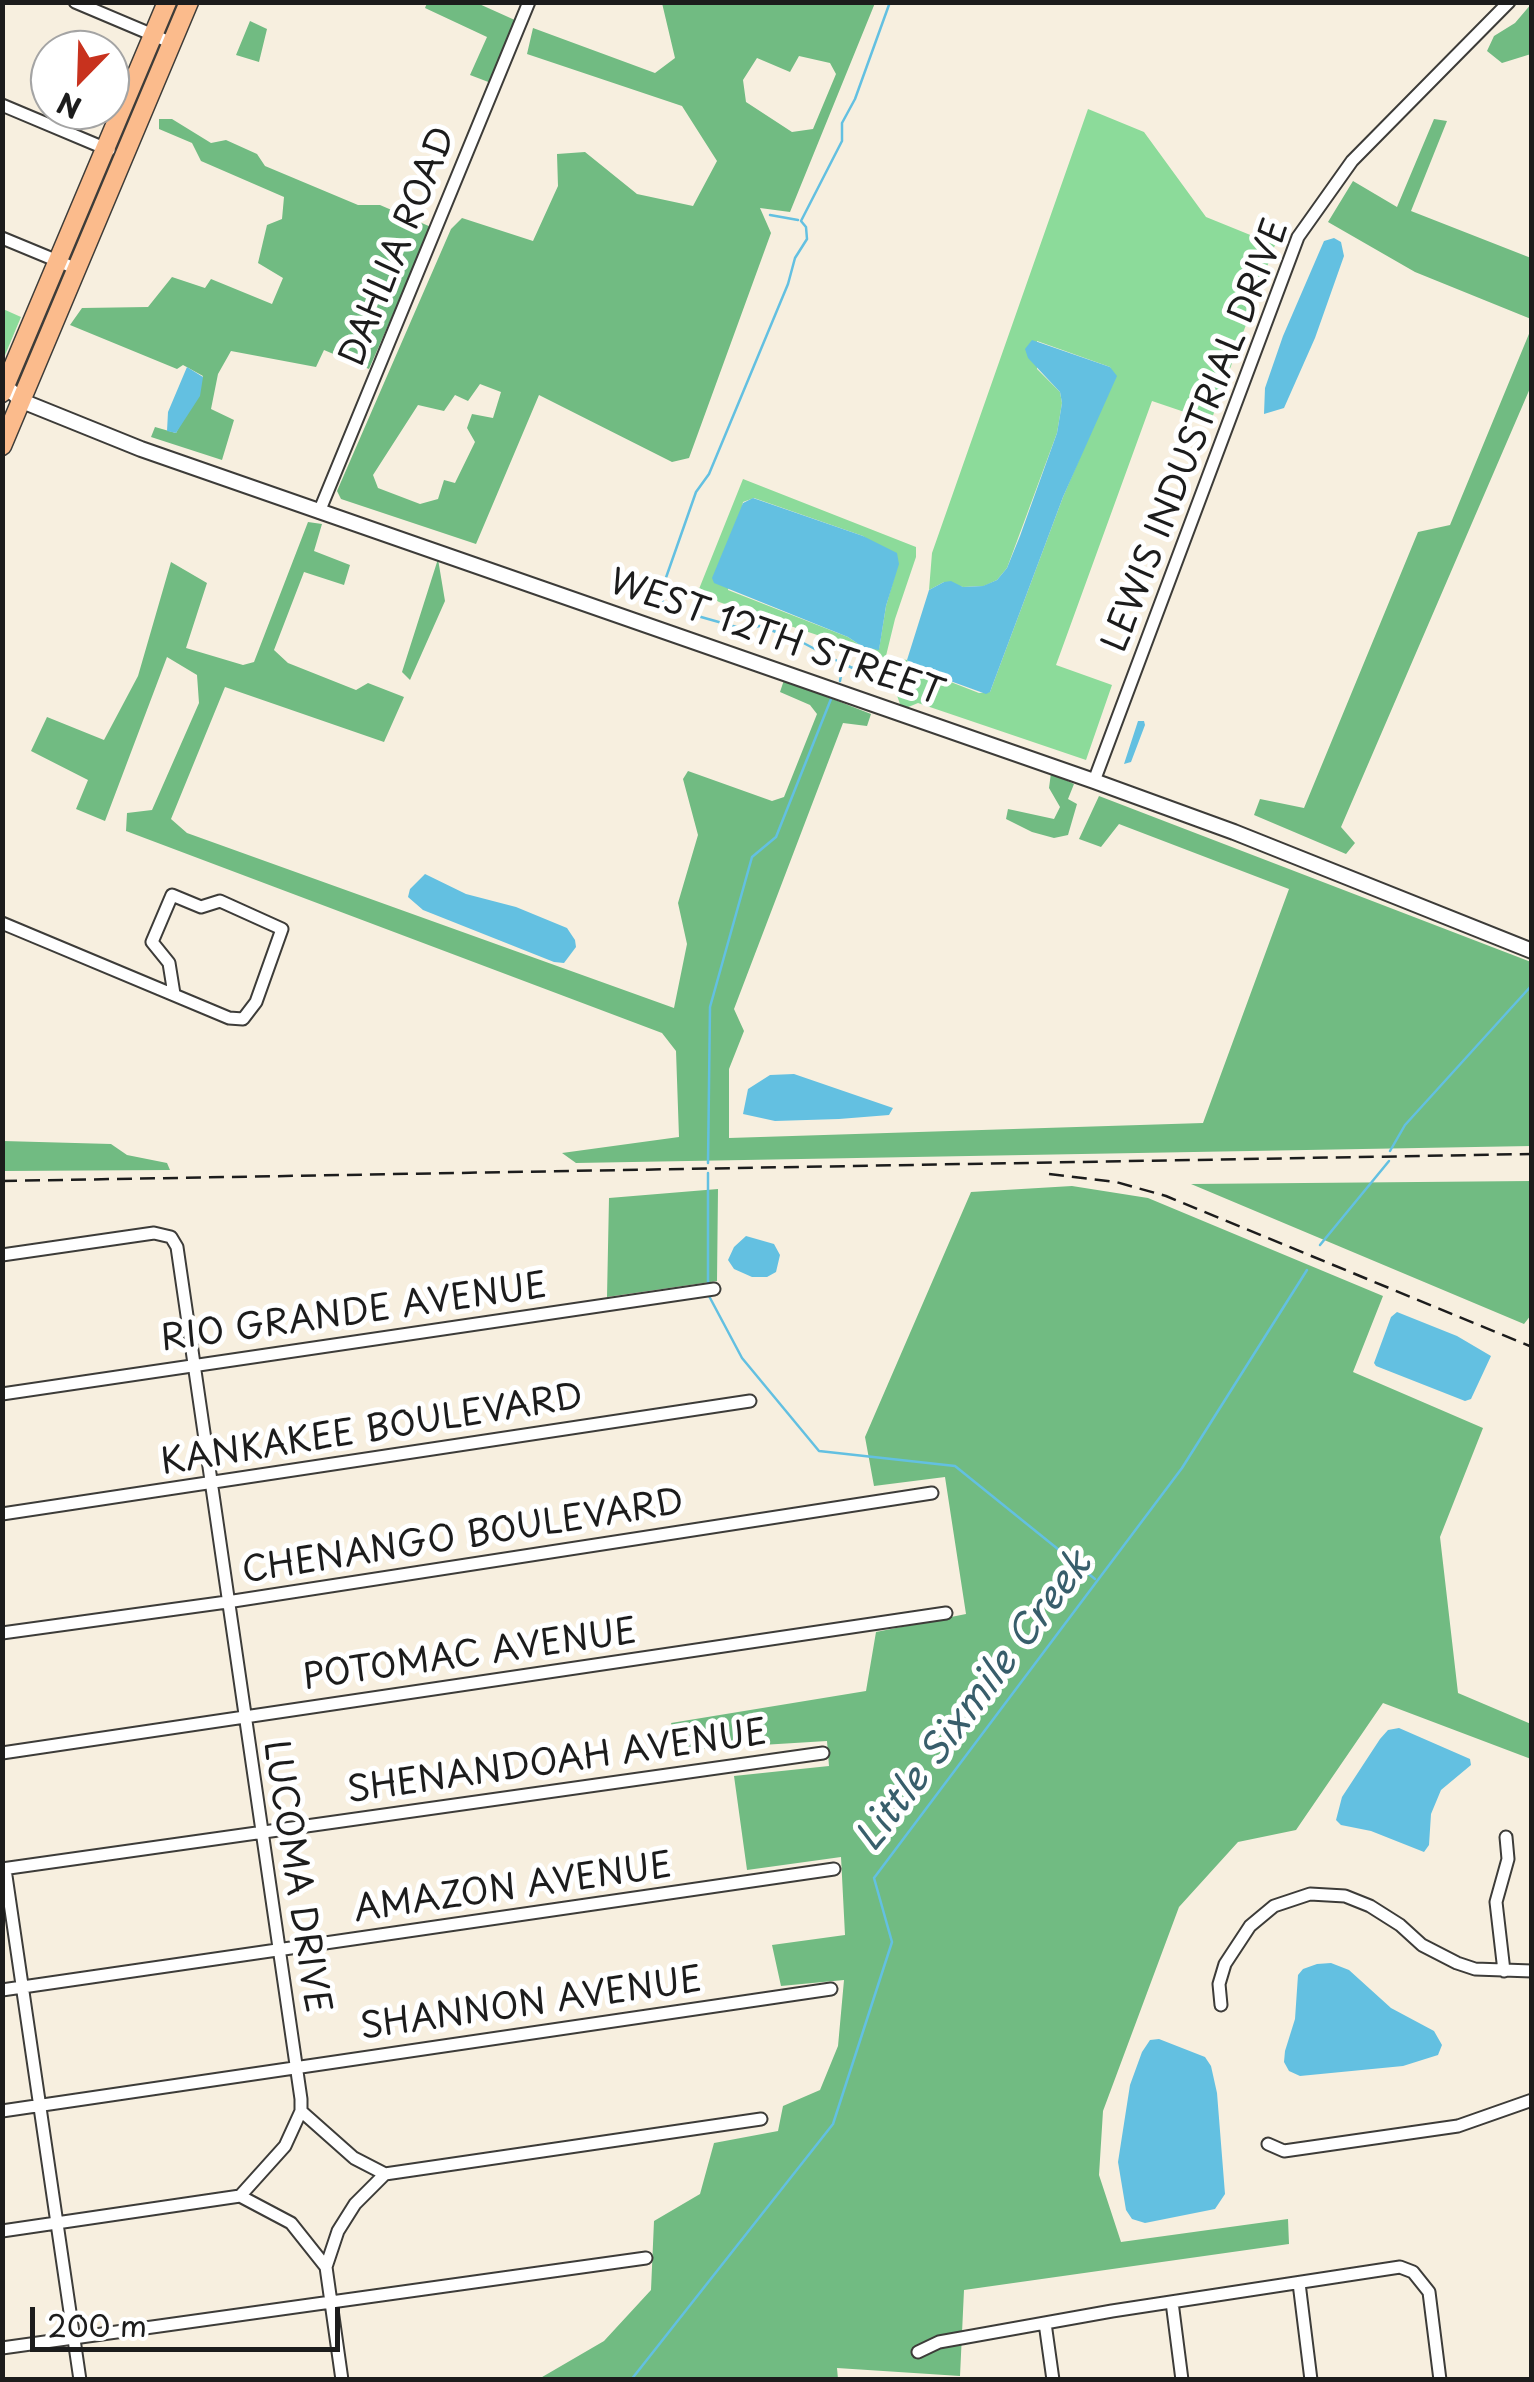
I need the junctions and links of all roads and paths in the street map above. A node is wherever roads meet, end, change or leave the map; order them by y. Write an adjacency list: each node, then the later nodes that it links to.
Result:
1 (75, 2): 6 (street)
2 (167, 2): 6 (main road)
3 (189, 2): 7 (main road)
4 (530, 2): 17 (street, DAHLIA ROAD)
5 (1509, 2): 18 (street, LEWIS INDUSTRIAL DRIVE)
6 (153, 36): 7 (street); 9 (main road)
7 (172, 44): 10 (main road)
8 (2, 105): 9 (street)
9 (105, 149): 10 (street); 12 (main road)
10 (124, 157): 13 (main road)
11 (2, 238): 12 (street)
12 (58, 262): 13 (street); 14 (main road)
13 (77, 269): 15 (main road)
14 (4, 387): 15 (street, WEST 12TH STREET)
15 (22, 401): 16 (main road); 17 (street, WEST 12TH STREET)
16 (2, 446)
17 (319, 512): 18 (street, WEST 12TH STREET)
18 (1094, 781): 20 (street, WEST 12TH STREET)
19 (2, 923): 21 (street)
20 (1532, 951)
21 (174, 994): 21 (street)
22 (2, 1255): 24 (street, LUCOMA DRIVE)
23 (714, 1288): 24 (street, RIO GRANDE AVENUE)
24 (195, 1365): 25 (street, RIO GRANDE AVENUE); 27 (street, LUCOMA DRIVE)
25 (2, 1394)
26 (750, 1402): 27 (street, KANKAKEE BOULEVARD)
27 (210, 1484): 29 (street, KANKAKEE BOULEVARD); 30 (street, LUCOMA DRIVE)
28 (932, 1493): 30 (street, CHENANGO BOULEVARD)
29 (2, 1514)
30 (228, 1602): 32 (street, CHENANGO BOULEVARD); 33 (street, LUCOMA DRIVE)
31 (946, 1613): 33 (street, POTOMAC AVENUE)
32 (2, 1634)
33 (244, 1717): 34 (street, POTOMAC AVENUE); 36 (street, LUCOMA DRIVE)
34 (2, 1753)
35 (823, 1753): 36 (street, SHENANDOAH AVENUE)
36 (260, 1832): 38 (street, SHENANDOAH AVENUE); 40 (street, LUCOMA DRIVE)
37 (1506, 1838): 42 (street)
38 (4, 1869): 43 (street)
39 (834, 1869): 40 (street, AMAZON AVENUE)
40 (278, 1951): 43 (street, AMAZON AVENUE); 47 (street, LUCOMA DRIVE)
41 (1532, 1970): 42 (street)
42 (1504, 1972): 46 (street)
43 (22, 1987): 45 (street, AMAZON AVENUE); 49 (street)
44 (831, 1989): 47 (street, SHANNON AVENUE)
45 (2, 1990)
46 (1220, 2004)
47 (296, 2068): 49 (street, SHANNON AVENUE); 51 (street, LUCOMA DRIVE)
48 (1532, 2100): 53 (street)
49 (38, 2104): 50 (street, SHANNON AVENUE); 56 (street)
50 (2, 2111)
51 (302, 2111): 54 (street); 55 (street)
52 (761, 2119): 54 (street)
53 (1268, 2144)
54 (385, 2174): 59 (street)
55 (240, 2196): 56 (street); 59 (street)
56 (57, 2222): 57 (street); 64 (street)
57 (2, 2231)
58 (646, 2258): 61 (street)
59 (326, 2267): 61 (street)
60 (1299, 2283): 62 (street); 71 (street); 72 (street)
61 (331, 2302): 64 (street); 68 (street)
62 (1172, 2302): 63 (street); 70 (street)
63 (1045, 2323): 66 (street); 69 (street)
64 (73, 2339): 65 (street); 67 (street)
65 (2, 2348)
66 (918, 2352)
67 (80, 2380)
68 (342, 2380)
69 (1053, 2380)
70 (1182, 2380)
71 (1311, 2380)
72 (1440, 2380)

